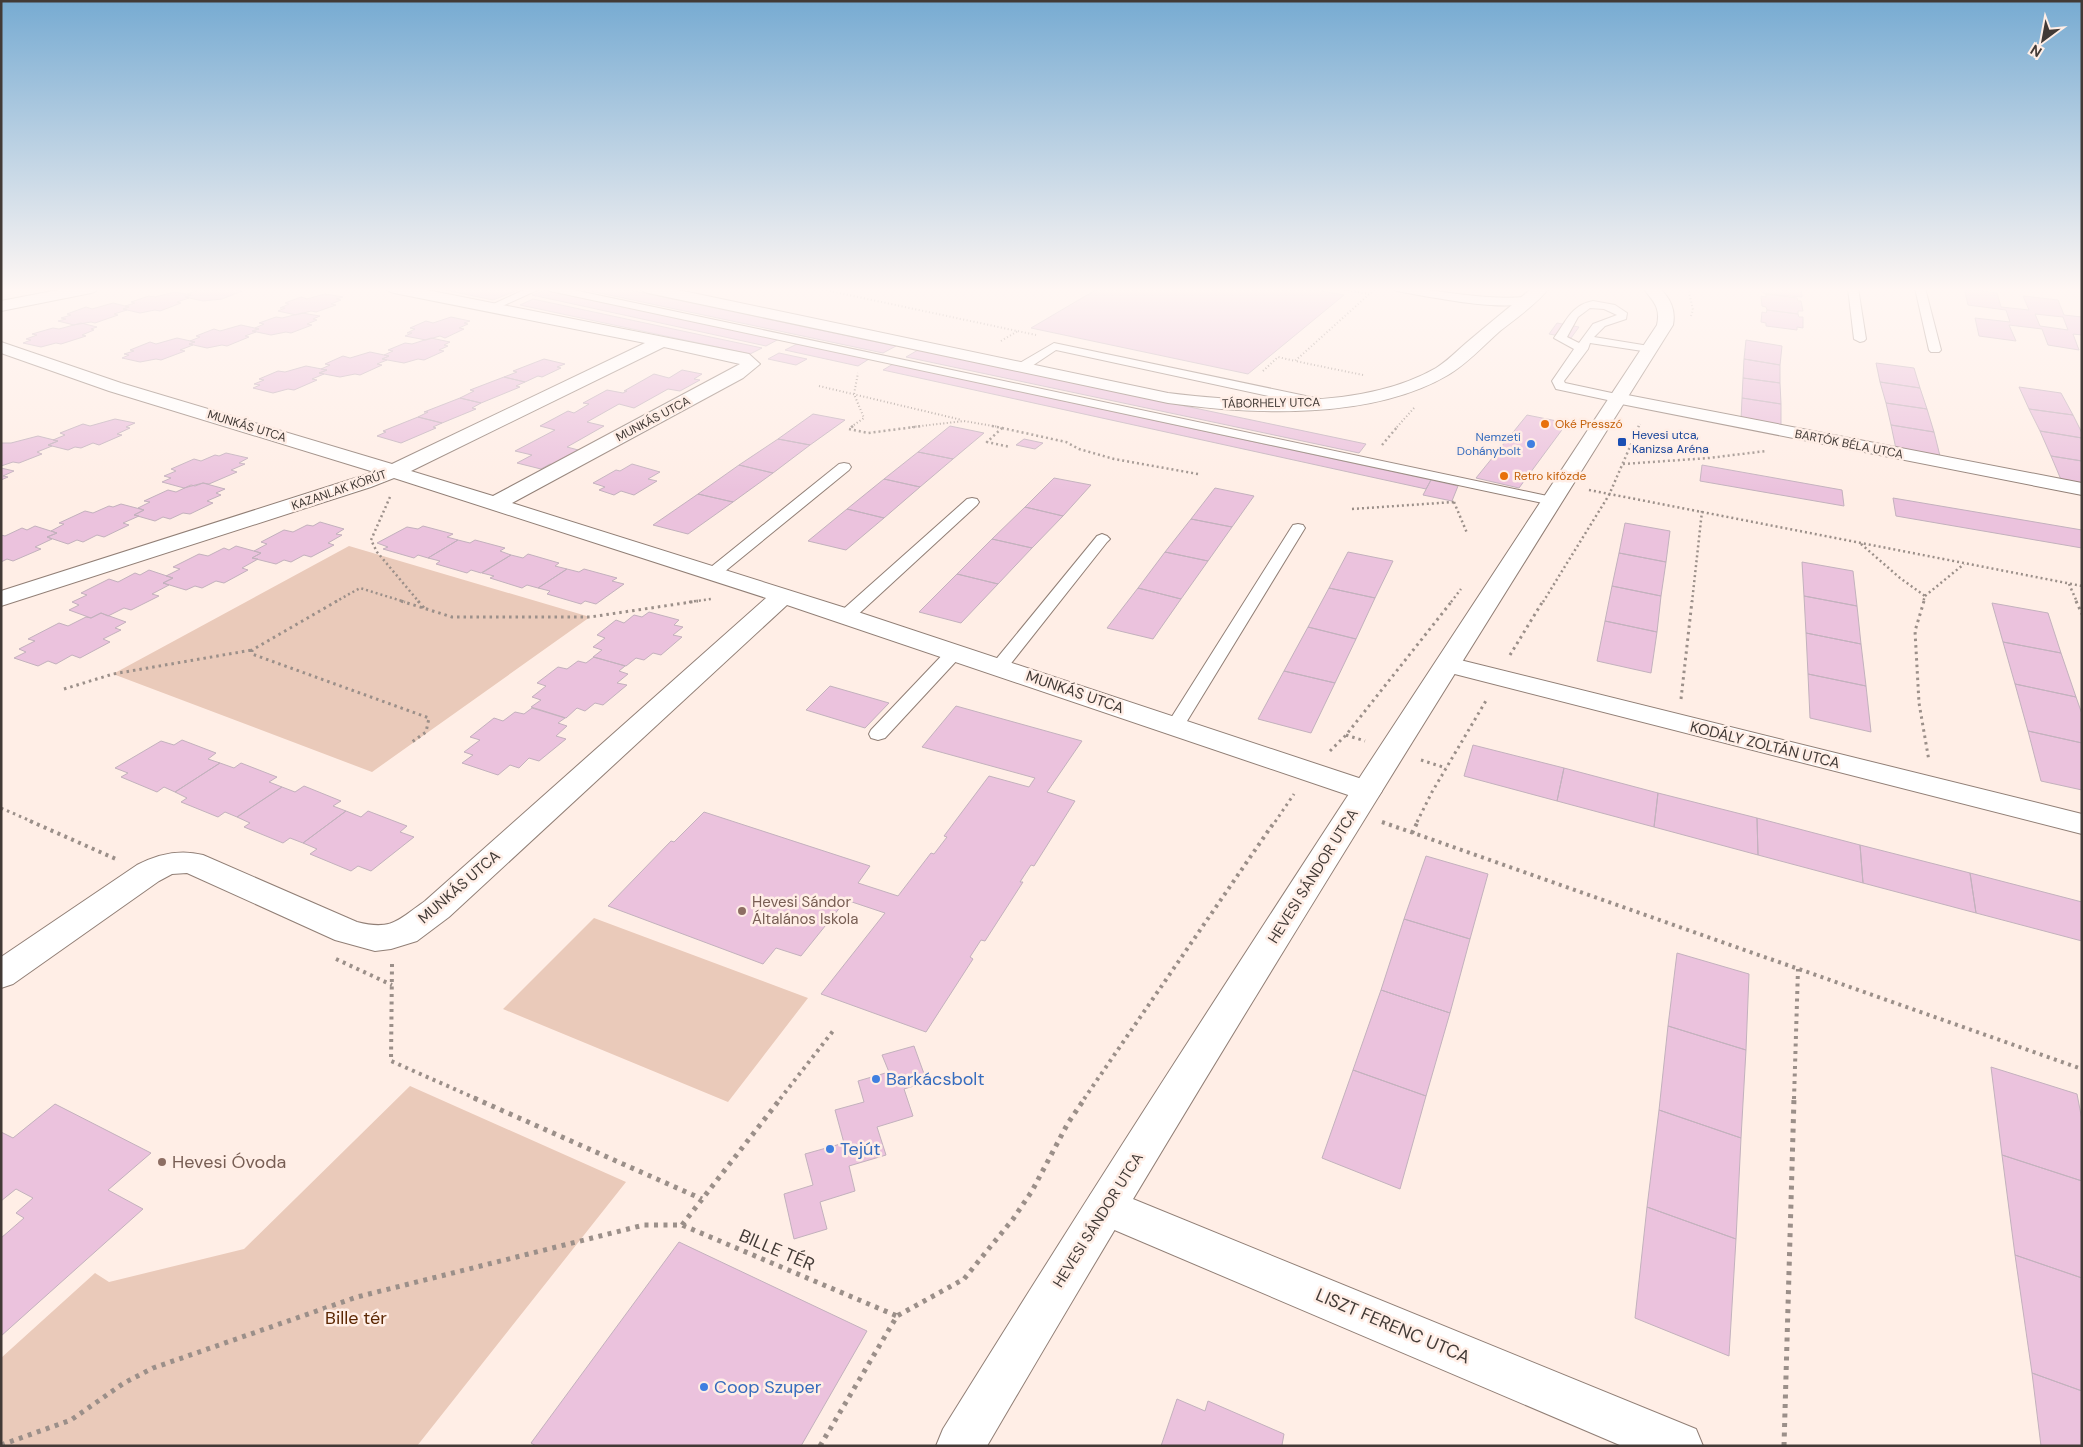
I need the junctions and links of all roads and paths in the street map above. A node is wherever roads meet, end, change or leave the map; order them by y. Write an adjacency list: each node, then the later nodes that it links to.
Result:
1 (25, 356): 25 (street, MUNKÁS UTCA)
2 (633, 356): 25 (street, KAZANLAK KÖRÚT)
3 (730, 356): 34 (street, MUNKÁS UTCA)
4 (869, 356): 12 (lane)
5 (968, 356): 13 (street, TÁBORHELY UTCA)
6 (1039, 356): 13 (lane)
7 (1098, 356): 18 (lane)
8 (1301, 356): 15 (path)
9 (1461, 356): 15 (street, TÁBORHELY UTCA)
10 (1577, 356): 17 (lane)
11 (1645, 356): 17 (street, HEVESI SÁNDOR UTCA)
12 (881, 358): 16 (path); 28 (lane)
13 (1022, 367): 18 (street, TÁBORHELY UTCA)
14 (819, 386): 16 (path)
15 (1405, 388): 18 (street, TÁBORHELY UTCA)
16 (854, 394): 19 (path); 19 (path)
17 (1617, 398): 29 (street, BARTÓK BÉLA UTCA); 30 (street, HEVESI SÁNDOR UTCA)
18 (1320, 403)
19 (964, 421): 20 (path)
20 (1002, 428): 21 (path); 26 (path)
21 (1010, 447)
22 (1774, 450): 23 (path)
23 (1623, 464)
24 (844, 467): 42 (lane)
25 (392, 472): 27 (street, KAZANLAK KÖRÚT); 34 (street, MUNKÁS UTCA)
26 (1198, 474)
27 (364, 483): 49 (street, KAZANLAK KÖRÚT); 50 (path)
28 (1467, 483): 30 (lane); 33 (path)
29 (2082, 489)
30 (1557, 492): 31 (path); 55 (street, HEVESI SÁNDOR UTCA)
31 (1610, 495): 36 (path); 57 (path)
32 (972, 502): 52 (lane)
33 (1454, 502): 35 (path); 38 (path)
34 (494, 504): 42 (street, MUNKÁS UTCA)
35 (1352, 509)
36 (1702, 511): 40 (path); 59 (path)
37 (1298, 528): 60 (lane)
38 (1467, 533)
39 (1102, 539): 56 (lane)
40 (1861, 544): 41 (path); 47 (path)
41 (1965, 563): 43 (path); 47 (path)
42 (712, 574): 46 (street, MUNKÁS UTCA)
43 (2069, 584): 44 (path); 51 (path)
44 (2082, 586)
45 (1463, 587): 64 (path)
46 (783, 596): 52 (street, MUNKÁS UTCA); 68 (street, MUNKÁS UTCA)
47 (1925, 596): 63 (path)
48 (718, 598): 50 (path)
49 (1, 599)
50 (425, 609): 53 (path)
51 (2082, 614)
52 (846, 616): 54 (street, MUNKÁS UTCA)
53 (252, 650): 58 (path); 62 (path)
54 (954, 653): 56 (street, MUNKÁS UTCA); 61 (lane)
55 (1448, 665): 57 (street, KODÁLY ZOLTÁN UTCA); 65 (street, HEVESI SÁNDOR UTCA)
56 (999, 667): 60 (street, MUNKÁS UTCA)
57 (1499, 678): 66 (street, KODÁLY ZOLTÁN UTCA); 67 (path)
58 (64, 690)
59 (1680, 701)
60 (1175, 726): 64 (street, MUNKÁS UTCA)
61 (878, 734)
62 (412, 742)
63 (1931, 771)
64 (1312, 772): 65 (street, MUNKÁS UTCA); 76 (path)
65 (1360, 801): 67 (path); 74 (street, HEVESI SÁNDOR UTCA)
66 (2082, 824)
67 (1412, 832): 69 (path)
68 (391, 937): 70 (street, MUNKÁS UTCA); 73 (path)
69 (1798, 969): 72 (path); 81 (path)
70 (1, 975)
71 (833, 1031): 73 (path)
72 (2082, 1069)
73 (702, 1199): 75 (path)
74 (1106, 1207): 79 (street, HEVESI SÁNDOR UTCA); 80 (street, LISZT FERENC UTCA)
75 (682, 1224): 76 (path, BILLE TÉR); 77 (path, BILLE TÉR)
76 (897, 1316): 78 (path)
77 (1, 1445)
78 (820, 1446)
79 (960, 1446)
80 (1679, 1446)
81 (1784, 1446)

